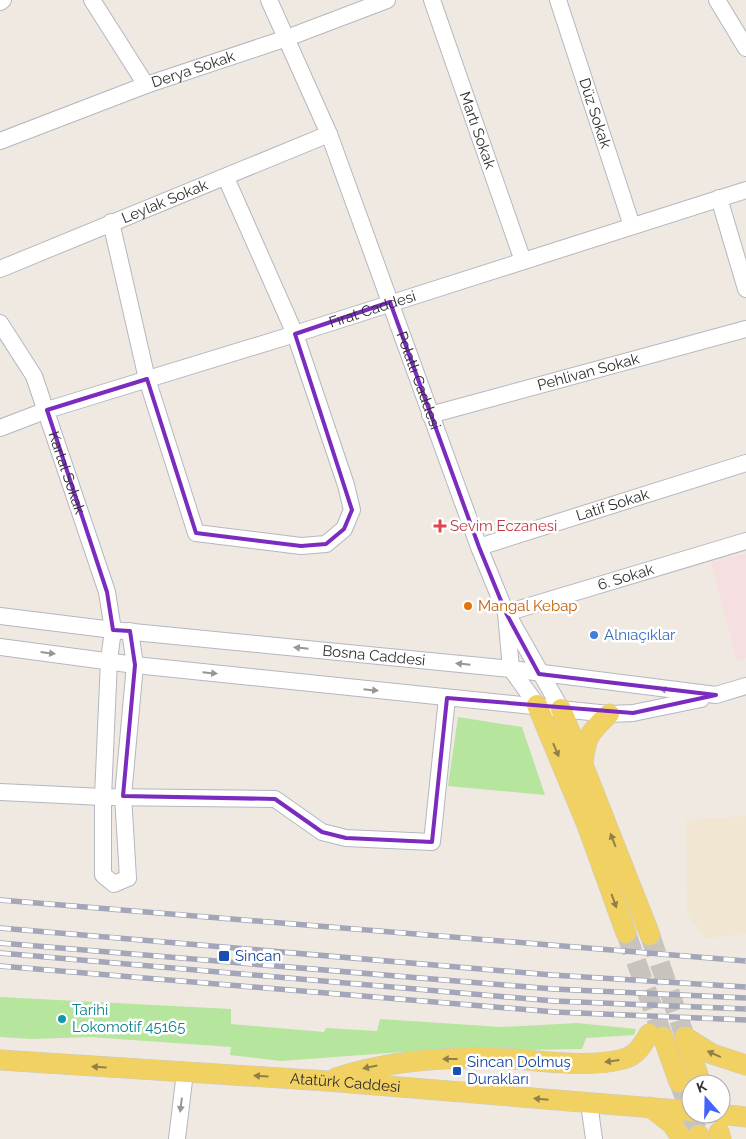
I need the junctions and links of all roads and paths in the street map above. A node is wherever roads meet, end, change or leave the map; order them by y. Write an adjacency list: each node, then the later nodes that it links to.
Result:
1 (92, 0): 9 (street)
2 (268, 0): 7 (street, Polatlı Caddesi)
3 (387, 0): 7 (street, Derya Sokak)
4 (432, 0): 17 (street, Martı Sokak)
5 (558, 0): 16 (street, Düz Sokak)
6 (717, 0): 8 (street)
7 (287, 38): 9 (street, Derya Sokak); 10 (street, Polatlı Caddesi)
8 (746, 47)
9 (146, 85): 11 (street, Derya Sokak)
10 (329, 134): 12 (street, Leylak Sokak); 20 (street, Polatlı Caddesi)
11 (0, 141)
12 (226, 178): 15 (street, Leylak Sokak); 23 (street)
13 (746, 190): 14 (street, Fırat Caddesi)
14 (719, 198): 16 (street, Fırat Caddesi); 19 (street)
15 (111, 222): 18 (street, Leylak Sokak); 24 (street)
16 (632, 226): 17 (street, Fırat Caddesi)
17 (523, 261): 20 (street, Fırat Caddesi)
18 (0, 269)
19 (746, 289)
20 (390, 302): 23 (street, Fırat Caddesi); 26 (street, Polatlı Caddesi)
21 (0, 323): 25 (street, Kartal Sokak)
22 (746, 329): 26 (street, Pehlivan Sokak)
23 (295, 334): 24 (street, Fırat Caddesi); 24 (street)
24 (147, 379): 25 (street, Fırat Caddesi)
25 (46, 410): 27 (street, Fırat Caddesi); 33 (street, Kartal Sokak)
26 (430, 415): 30 (street, Polatlı Caddesi)
27 (0, 428)
28 (746, 463): 30 (street, Latif Sokak)
29 (746, 541): 31 (street, 6. Sokak)
30 (479, 547): 31 (street, Polatlı Caddesi)
31 (506, 613): 38 (street, Polatlı Caddesi); 39 (street)
32 (0, 616): 33 (street, Bosna Caddesi)
33 (113, 630): 34 (street, Bosna Caddesi); 36 (street, Kartal Sokak)
34 (130, 631): 37 (street); 38 (street, Bosna Caddesi, one-way to 34)
35 (0, 647): 36 (street, one-way to 36)
36 (109, 660): 37 (street); 49 (street, Kartal Sokak)
37 (135, 665): 42 (street, one-way to 42); 48 (street)
38 (511, 669): 39 (street, Bosna Caddesi); 43 (street)
39 (539, 674): 41 (street, Bosna Caddesi, one-way to 39); 44 (street)
40 (746, 686): 41 (street, Bosna Caddesi)
41 (716, 696): 45 (street)
42 (447, 698): 43 (street); 48 (street)
43 (537, 705): 44 (street); 50 (main road, one-way to 50)
44 (561, 709): 45 (street); 46 (main road)
45 (609, 714): 46 (main road)
46 (583, 763): 51 (main road, one-way to 46)
47 (0, 792): 49 (street)
48 (123, 796): 49 (street); 49 (street, Kartal Sokak)
49 (103, 797)
50 (626, 933)
51 (650, 935)
52 (0, 1060): 54 (main road, Atatürk Caddesi, one-way to 52)
53 (746, 1065): 55 (main road, one-way to 55)
54 (185, 1072): 56 (main road, Atatürk Caddesi, one-way to 54); 64 (street, one-way to 64)
55 (698, 1074)
56 (327, 1081): 57 (main road, one-way to 56); 58 (main road, Atatürk Caddesi, one-way to 56)
57 (679, 1082)
58 (589, 1103): 59 (main road, Atatürk Caddesi); 65 (street)
59 (650, 1107): 60 (main road, Atatürk Caddesi); 63 (main road)
60 (681, 1110)
61 (746, 1116): 62 (main road)
62 (720, 1128)
63 (694, 1138)
64 (177, 1139)
65 (594, 1139)

